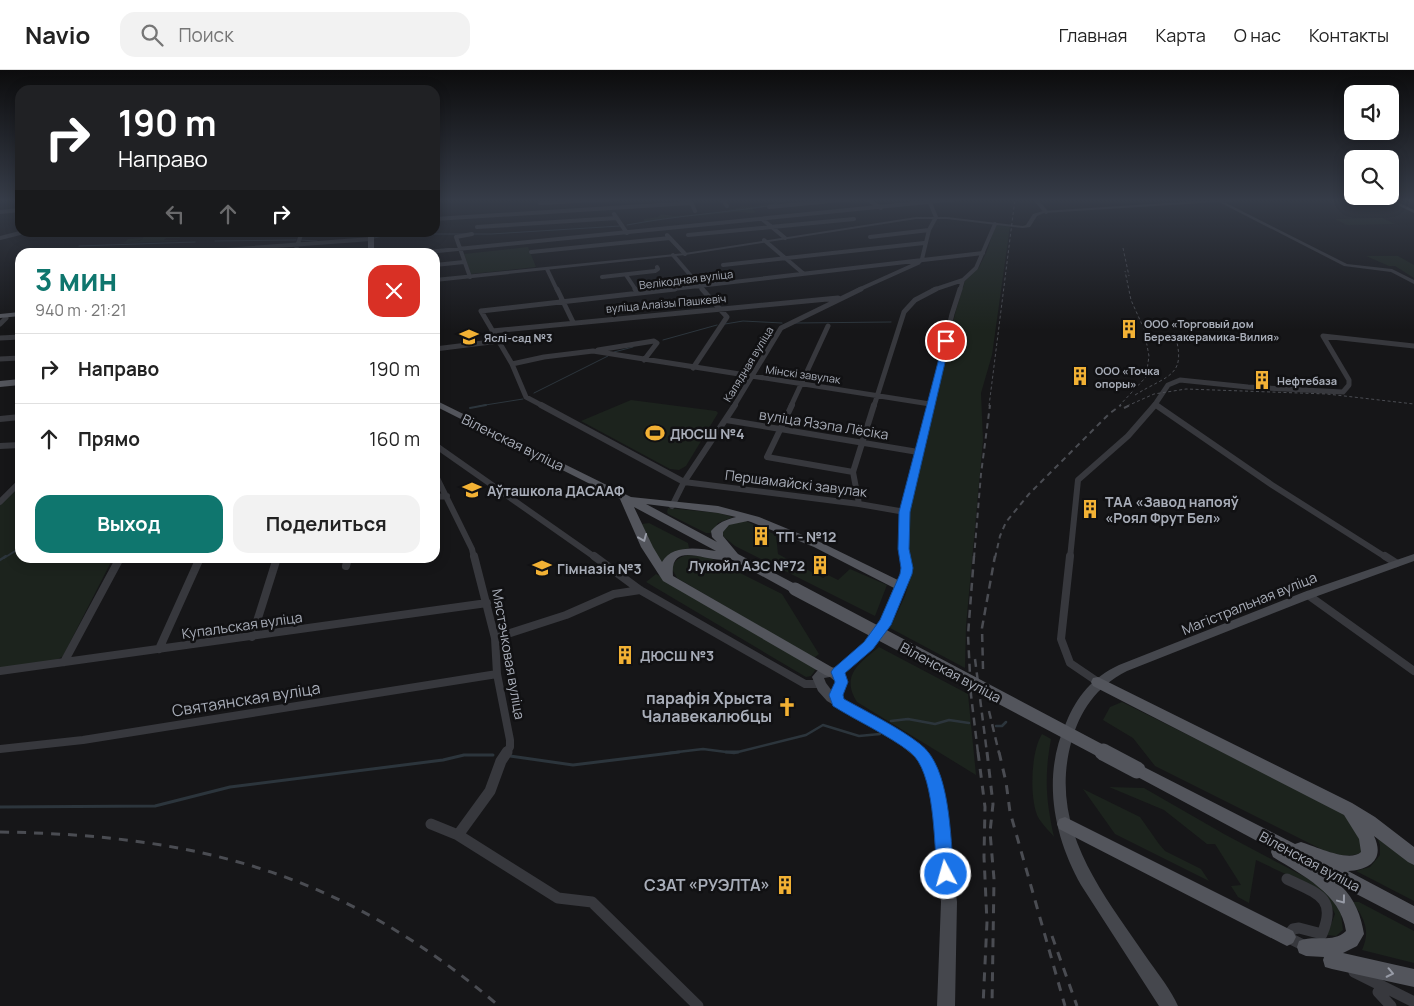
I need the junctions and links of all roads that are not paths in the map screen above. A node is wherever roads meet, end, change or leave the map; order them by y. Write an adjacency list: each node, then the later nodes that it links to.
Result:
1 (298, 243): 12 (street)
2 (322, 243): 12 (street)
3 (458, 243): 14 (street)
4 (532, 243): 14 (street)
5 (624, 243): 16 (street)
6 (674, 243): 18 (street)
7 (749, 243): 18 (street)
8 (767, 243): 20 (street)
9 (924, 243): 20 (street); 21 (street)
10 (987, 243): 17 (street)
11 (1301, 243): 33 (street)
12 (297, 246): 13 (street)
13 (261, 248)
14 (460, 250): 15 (street); 22 (street)
15 (440, 251)
16 (531, 252)
17 (983, 253): 21 (street, Велікодная вуліца); 32 (street)
18 (685, 254): 19 (street)
19 (673, 255): 26 (street); 34 (street)
20 (786, 258): 24 (street); 27 (street)
21 (922, 259): 27 (street, Велікодная вуліца); 36 (street, Калядная вуліца)
22 (464, 262): 23 (street); 29 (street)
23 (440, 264)
24 (722, 265)
25 (657, 267): 28 (street)
26 (547, 269): 29 (street); 37 (street)
27 (804, 274): 34 (street, Велікодная вуліца)
28 (626, 275): 30 (street); 35 (street)
29 (470, 276): 31 (street)
30 (602, 277)
31 (440, 279)
32 (962, 280): 59 (street); 60 (street)
33 (1414, 282)
34 (700, 286): 35 (street, Велікодная вуліца); 38 (street)
35 (638, 293): 37 (street, Велікодная вуліца)
36 (842, 297): 38 (street, вуліца Алаізы Пашкевіч); 55 (street, Калядная вуліца)
37 (562, 302): 41 (street); 43 (street, Велікодная вуліца)
38 (722, 308): 41 (street, вуліца Алаізы Пашкевіч); 54 (street)
39 (15, 317): 40 (main road)
40 (2, 319)
41 (573, 322): 43 (street, вуліца Алаізы Пашкевіч)
42 (828, 326): 58 (street)
43 (492, 331): 46 (street)
44 (15, 337): 45 (street)
45 (0, 338)
46 (499, 341): 48 (street); 53 (street)
47 (1414, 346): 62 (street)
48 (440, 348)
49 (593, 351): 52 (street, Мінскі завулак); 52 (street, Мінскі завулак); 53 (street, Мінскі завулак)
50 (15, 358): 51 (street)
51 (0, 359)
52 (644, 360): 54 (street, Мінскі завулак)
53 (512, 364): 73 (street)
54 (692, 368): 55 (street, Мінскі завулак)
55 (751, 377): 58 (street, Мінскі завулак); 65 (street, Калядная вуліца)
56 (15, 382): 57 (main road)
57 (0, 384)
58 (801, 384): 59 (street, Мінскі завулак); 66 (street)
59 (878, 395): 60 (street, Мінскі завулак); 67 (street)
60 (930, 404): 71 (street)
61 (440, 405): 78 (main road, Віленская вуліца)
62 (1156, 406): 90 (street); 105 (street)
63 (15, 418): 64 (street)
64 (0, 419)
65 (726, 420): 66 (street, вуліца Язэпа Лёсіка); 73 (street, Калядная вуліца)
66 (780, 429): 67 (street, вуліца Язэпа Лёсіка); 72 (street)
67 (862, 442): 71 (street, вуліца Язэпа Лёсіка); 72 (street)
68 (15, 444): 69 (street)
69 (0, 446)
70 (440, 448): 94 (street)
71 (918, 452): 82 (street)
72 (853, 472): 80 (street)
73 (684, 482): 80 (street, Першамайскі завулак); 81 (street, Калядная вуліца)
74 (440, 483): 76 (street, Мястэчковая вуліца)
75 (15, 487): 79 (street)
76 (447, 496): 77 (street); 96 (street, Мястэчковая вуліца)
77 (440, 497)
78 (624, 497): 81 (main road); 85 (main road, Віленская вуліца); 92 (main road, one-way to 92)
79 (0, 502)
80 (859, 504): 82 (street, Першамайскі завулак)
81 (672, 506): 83 (main road)
82 (905, 512): 93 (street)
83 (751, 518): 85 (main road); 93 (main road)
84 (1414, 557): 90 (main road, Магістральная вуліца)
85 (742, 562): 92 (main road); 108 (main road, Віленская вуліца, bridge)
86 (117, 563): 100 (street)
87 (198, 563): 99 (street)
88 (275, 563): 97 (street)
89 (347, 563): 91 (street)
90 (1396, 563): 95 (main road, Магістральная вуліца)
91 (346, 566)
92 (667, 578): 104 (main road)
93 (900, 586): 104 (main road)
94 (640, 590): 98 (street); 104 (street)
95 (1308, 595): 102 (street); 105 (main road, Магістральная вуліца)
96 (487, 603): 97 (street, Купальская вуліца); 98 (street, Мястэчковая вуліца)
97 (252, 637): 99 (street, Купальская вуліца)
98 (495, 638): 103 (street, Мястэчковая вуліца)
99 (159, 649): 100 (street, Купальская вуліца)
100 (64, 662): 101 (street, Купальская вуліца)
101 (0, 671)
102 (1414, 671)
103 (497, 674): 106 (street, Святаянская вуліца); 111 (street, Мястэчковая вуліца)
104 (830, 680): 122 (main road)
105 (1098, 682): 107 (main road); 110 (main road)
106 (0, 749)
107 (1346, 808): 108 (main road); 112 (main road)
108 (1217, 812): 114 (main road, Віленская вуліца); 116 (main road, one-way to 116)
109 (431, 824): 111 (street)
110 (1065, 824): 115 (main road); 123 (main road)
111 (458, 835): 121 (street)
112 (1414, 857)
113 (1287, 879): 115 (street)
114 (1414, 915)
115 (1287, 937): 116 (street)
116 (1306, 947): 117 (street)
117 (1332, 960): 118 (main road, one-way to 118); 120 (street)
118 (1414, 978)
119 (1378, 992): 124 (street)
120 (1414, 1002)
121 (698, 1006)
122 (946, 1006)
123 (1169, 1006)
124 (1392, 1006)

